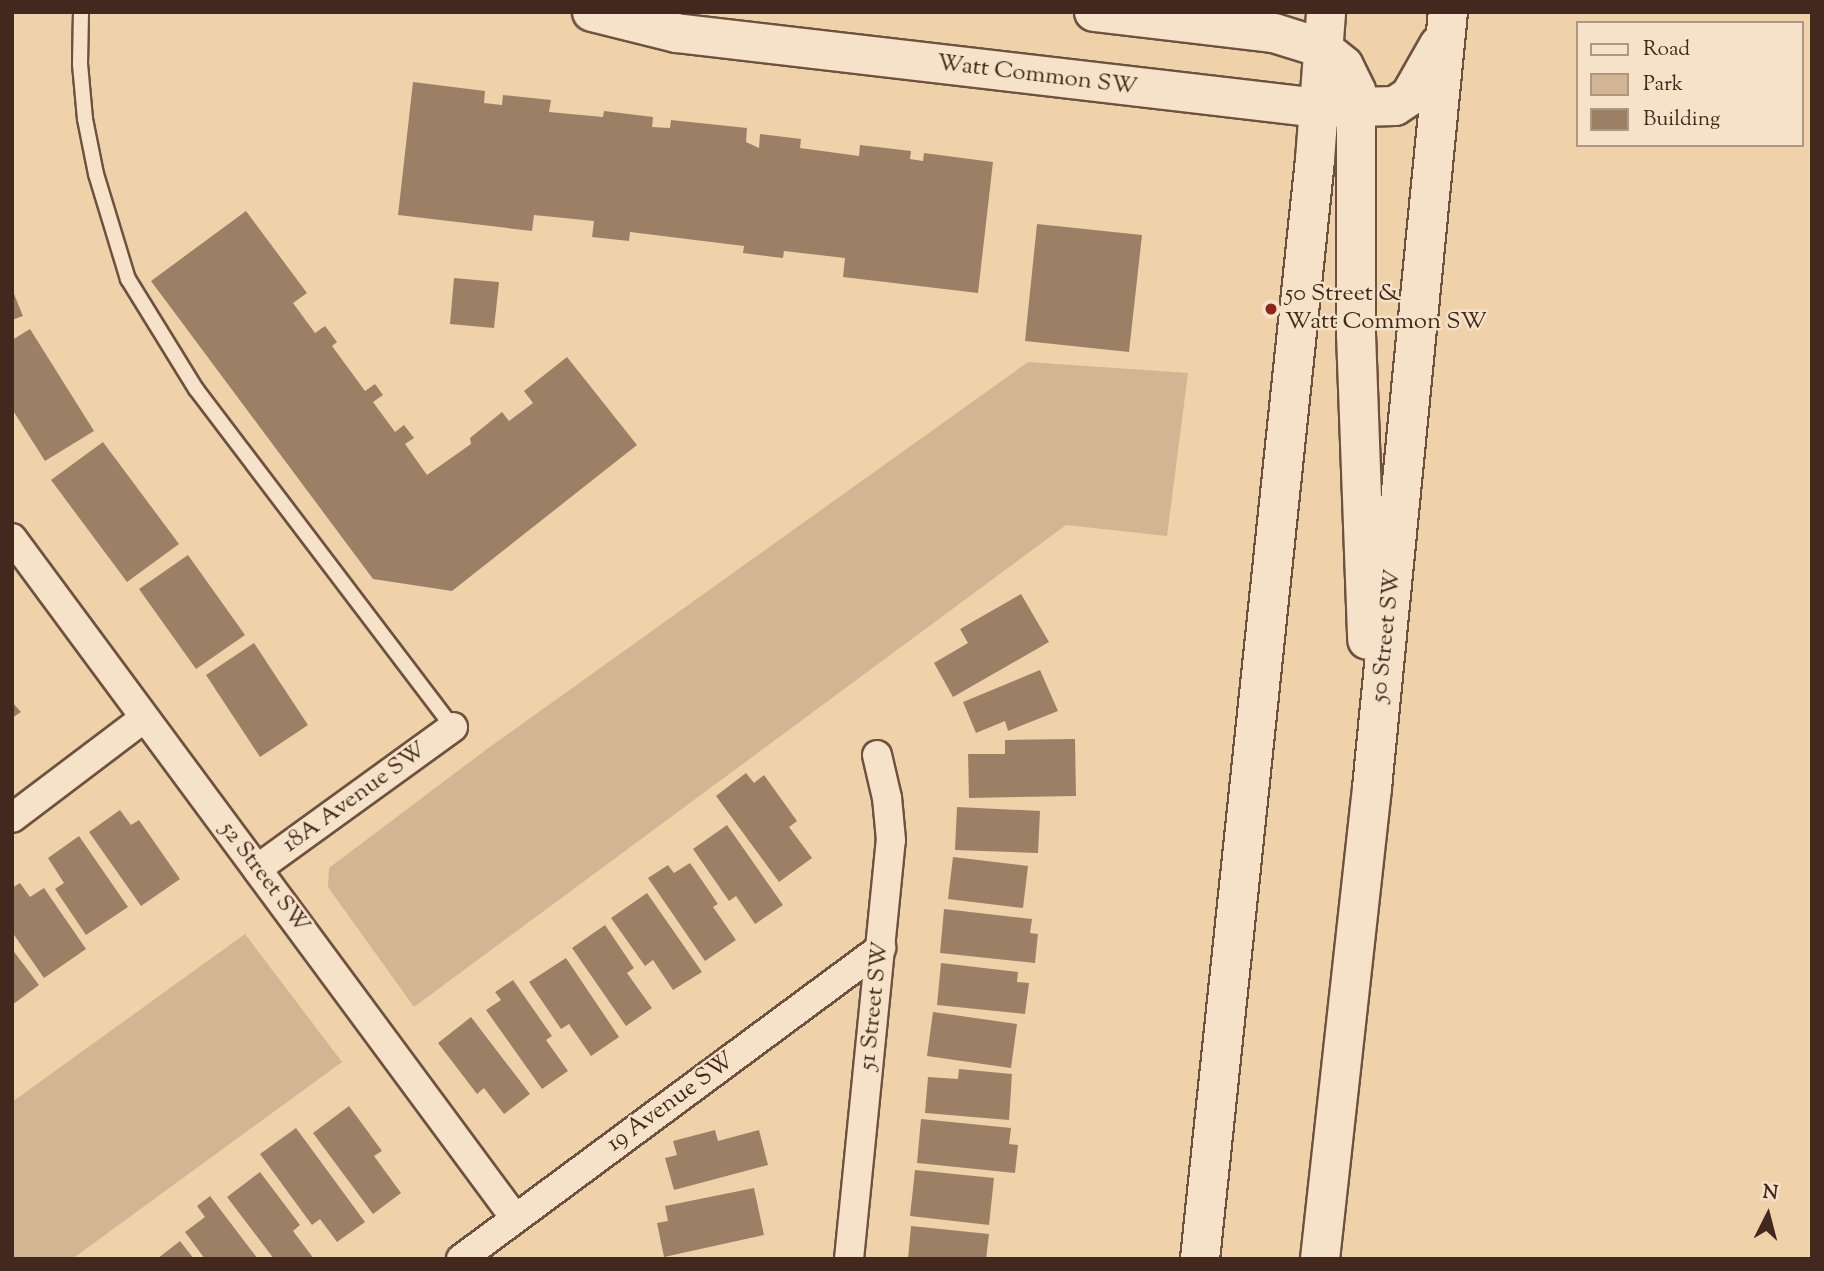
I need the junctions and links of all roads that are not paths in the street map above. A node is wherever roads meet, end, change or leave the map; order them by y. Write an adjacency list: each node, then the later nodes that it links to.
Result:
1 (81, 12): 10 (lane)
2 (592, 12): 6 (main road, Watt Common SW)
3 (1094, 12): 5 (main road)
4 (1447, 23): 7 (main road, Watt Common SW); 12 (main road, 50 Street SW)
5 (1324, 30): 6 (main road); 7 (main road)
6 (1318, 108): 7 (main road, Watt Common SW); 19 (main road)
7 (1358, 109): 12 (main road)
8 (12, 538): 9 (street, 52 Street SW)
9 (144, 719): 13 (street); 14 (street, 52 Street SW)
10 (453, 727): 14 (street, 18A Avenue SW)
11 (877, 755): 15 (street, 51 Street SW)
12 (1372, 788): 20 (main road, 50 Street SW)
13 (12, 818)
14 (257, 869): 16 (street, 52 Street SW)
15 (881, 948): 16 (street, 19 Avenue SW); 18 (street, 51 Street SW)
16 (515, 1218): 17 (street, 19 Avenue SW)
17 (461, 1259)
18 (849, 1259)
19 (1200, 1259)
20 (1320, 1259)

